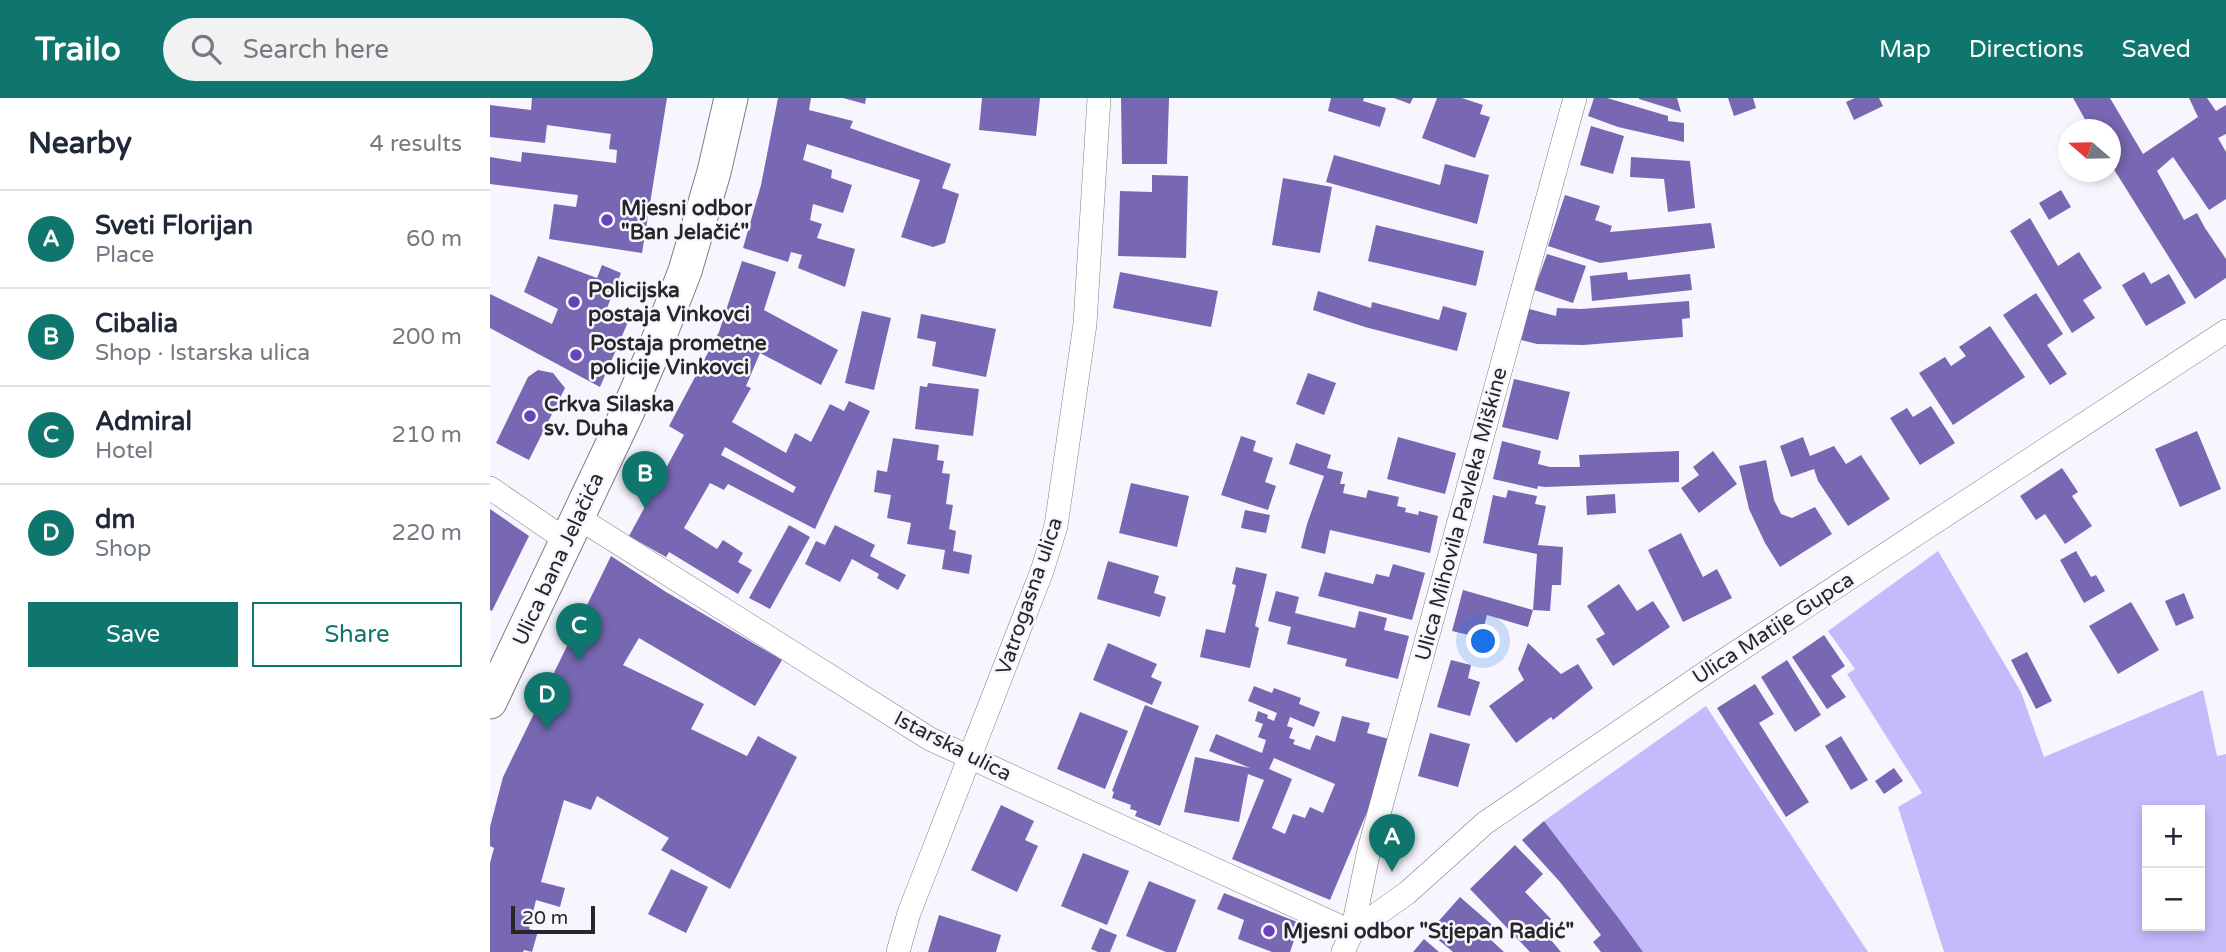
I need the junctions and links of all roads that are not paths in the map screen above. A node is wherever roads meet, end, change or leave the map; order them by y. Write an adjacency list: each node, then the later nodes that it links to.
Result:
1 (731, 98): 6 (main road, Ulica bana Jelačića)
2 (1099, 98): 8 (street, Vatrogasna ulica)
3 (1575, 98): 9 (street, Ulica Mihovila Pavleka Miškine)
4 (2226, 331): 9 (street, Ulica Matije Gupca)
5 (490, 488): 6 (street, Istarska ulica)
6 (572, 528): 7 (main road, Ulica bana Jelačića); 8 (street, Istarska ulica)
7 (490, 702)
8 (971, 757): 9 (street, Istarska ulica); 10 (street, Vatrogasna ulica)
9 (1347, 942)
10 (898, 952)

